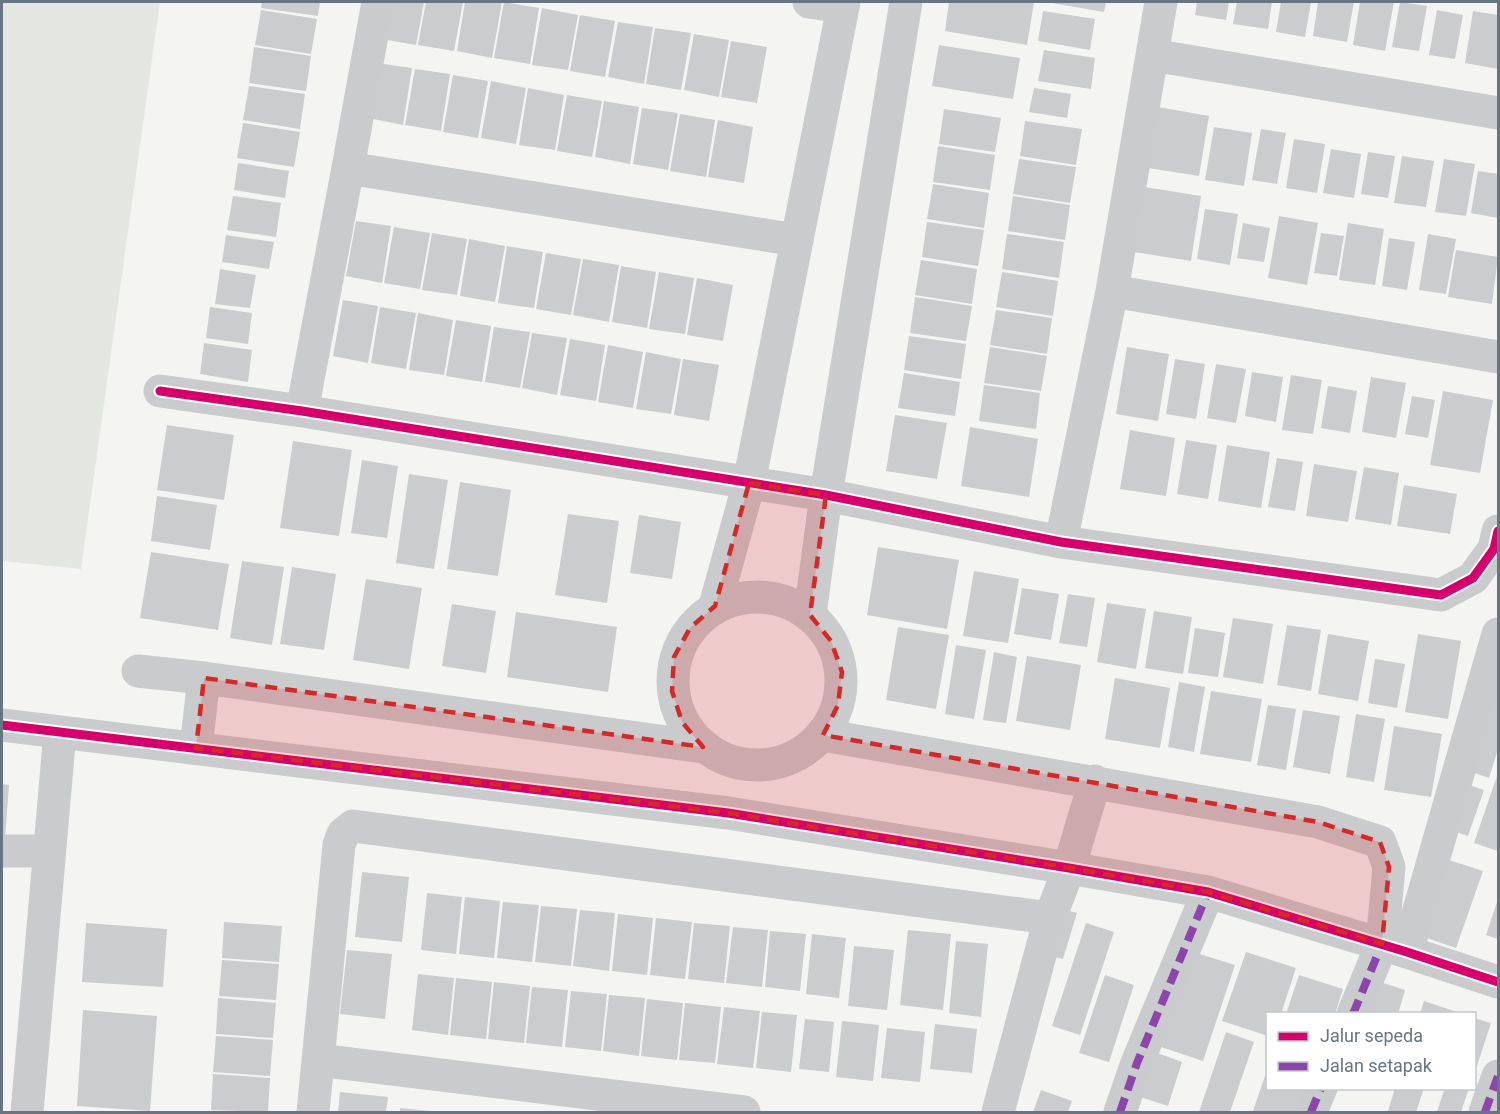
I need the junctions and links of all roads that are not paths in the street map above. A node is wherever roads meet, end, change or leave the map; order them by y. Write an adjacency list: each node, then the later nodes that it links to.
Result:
1 (378, 2): 8 (street)
2 (809, 2): 5 (street)
3 (906, 2): 15 (street)
4 (1161, 2): 6 (street)
5 (844, 4): 9 (street)
6 (1152, 55): 7 (street); 10 (street)
7 (1498, 113)
8 (348, 168): 9 (street); 13 (street)
9 (796, 240): 14 (street)
10 (1112, 291): 11 (street); 17 (street)
11 (1498, 357)
12 (160, 391): 13 (street)
13 (302, 411): 14 (street)
14 (749, 483): 15 (street); 18 (street)
15 (826, 495): 17 (street); 19 (street)
16 (1498, 531): 17 (street)
17 (1061, 542)
18 (715, 606): 19 (street); 26 (street)
19 (810, 615): 25 (street)
20 (1498, 634): 36 (street)
21 (138, 671): 22 (street)
22 (204, 678): 26 (street); 27 (street)
23 (2, 725): 24 (street)
24 (60, 732): 27 (street); 32 (street)
25 (823, 735): 28 (street); 29 (street)
26 (704, 747): 28 (street)
27 (196, 748): 30 (street)
28 (740, 764): 30 (street)
29 (1095, 781): 33 (street); 36 (street)
30 (728, 813): 33 (street)
31 (2, 851): 32 (street)
32 (50, 851): 42 (street)
33 (1069, 867): 34 (street); 35 (street)
34 (1208, 892): 36 (street); 46 (street)
35 (1050, 918): 39 (street); 45 (street)
36 (1394, 948): 37 (street); 38 (street)
37 (1498, 982)
38 (1354, 1012)
39 (318, 1060): 43 (street); 44 (street)
40 (1498, 1076): 48 (street)
41 (1321, 1090): 47 (street)
42 (27, 1113)
43 (313, 1113)
44 (744, 1113)
45 (998, 1113)
46 (1120, 1113)
47 (1311, 1113)
48 (1485, 1113)

